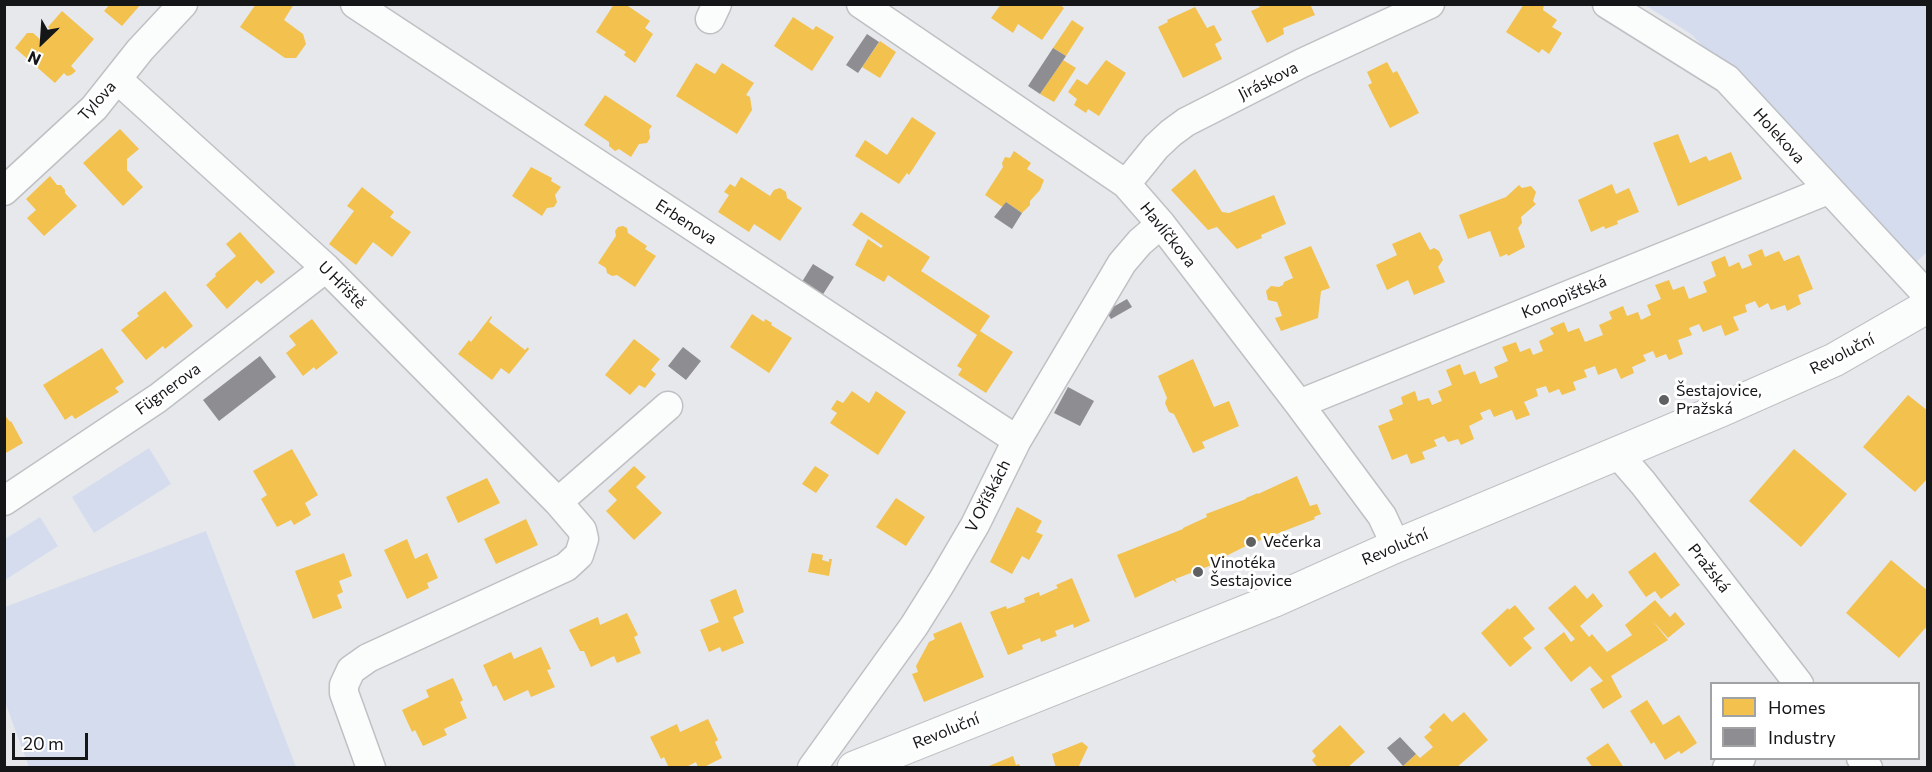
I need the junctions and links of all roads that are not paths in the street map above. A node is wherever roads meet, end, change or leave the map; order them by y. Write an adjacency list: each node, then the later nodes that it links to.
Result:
1 (183, 4): 6 (street, Tylova)
2 (355, 4): 16 (street, Erbenova)
3 (861, 4): 7 (street, Havlíčkova)
4 (1430, 4): 7 (street, Jiráskova)
5 (1607, 4): 9 (street, Holekova)
6 (117, 79): 8 (street, Tylova); 11 (street, U Hřiště)
7 (1125, 184): 10 (street, Havlíčkova)
8 (4, 190)
9 (1828, 190): 12 (street, Holekova); 14 (street, Konopišťská)
10 (1161, 224): 14 (street, Havlíčkova); 16 (street, V Oříškách)
11 (326, 268): 18 (street, Fügnerova); 19 (street, U Hřiště)
12 (1928, 296)
13 (1928, 306): 17 (street, Revoluční)
14 (1299, 404): 20 (street, Havlíčkova)
15 (668, 406): 19 (street)
16 (1017, 440): 23 (street, V Oříškách)
17 (1617, 453): 20 (street, Revoluční); 21 (street, Pražská)
18 (4, 501)
19 (558, 502): 22 (street, U Hřiště)
20 (1396, 546): 24 (street, Revoluční)
21 (1797, 682)
22 (371, 768)
23 (812, 768)
24 (854, 768)

